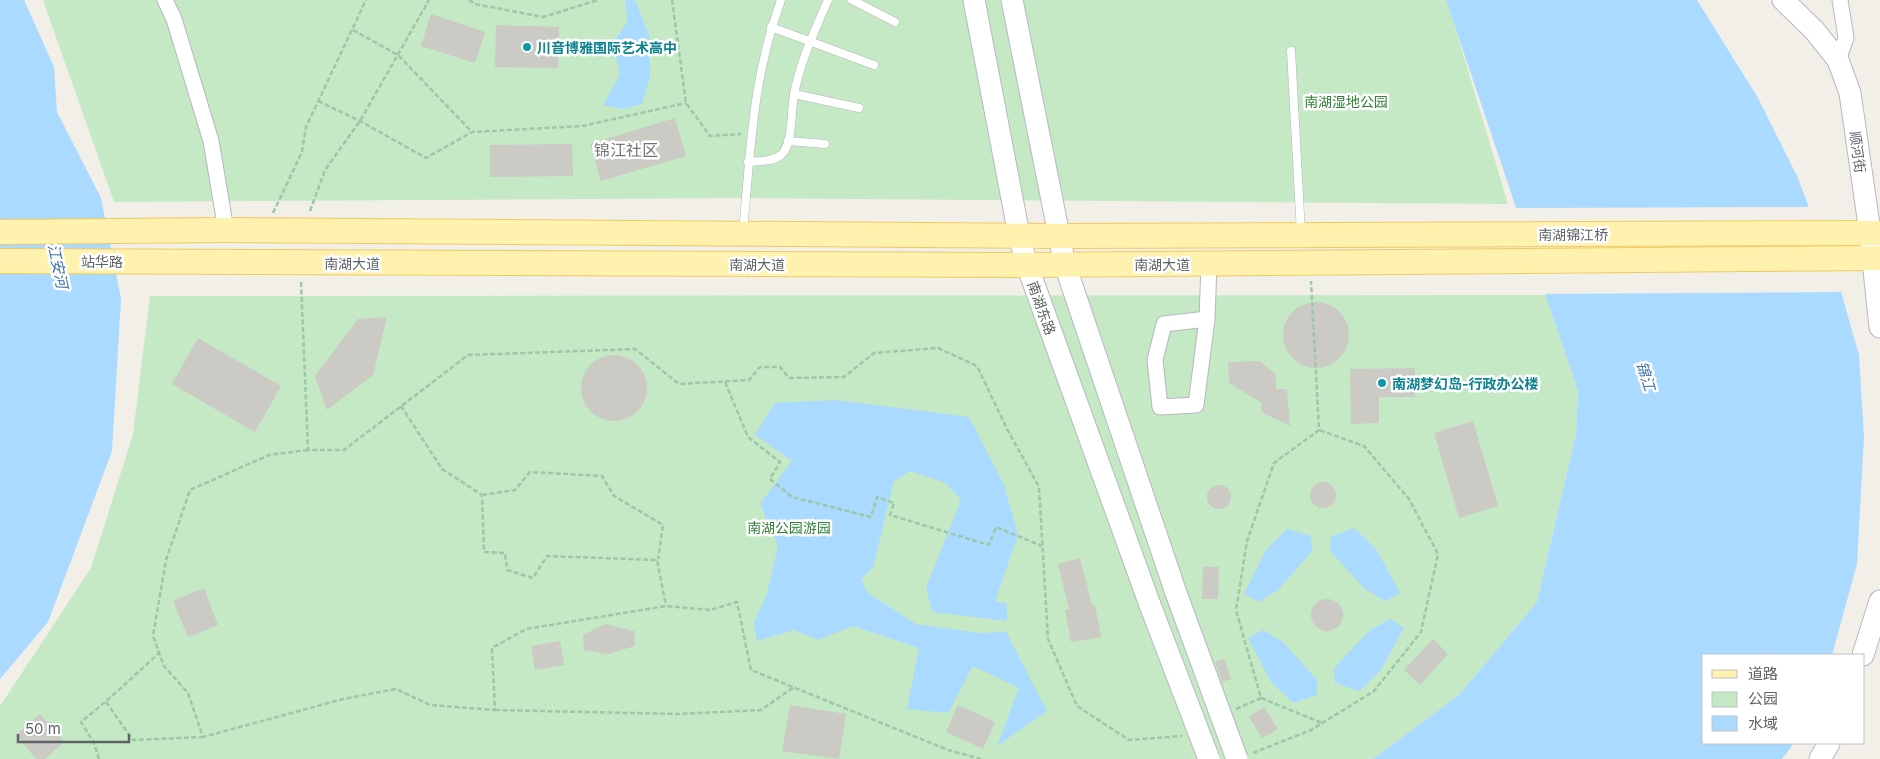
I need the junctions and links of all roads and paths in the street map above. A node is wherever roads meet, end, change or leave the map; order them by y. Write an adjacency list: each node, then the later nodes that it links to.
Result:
1 (165, 0): 32 (street)
2 (366, 0): 16 (path)
3 (429, 0): 19 (path)
4 (469, 0): 5 (path)
5 (598, 0)
6 (672, 0): 24 (path)
7 (781, 0): 15 (lane)
8 (828, 0): 17 (lane)
9 (852, 0): 14 (lane)
10 (974, 0): 38 (main road, 南湖东路)
11 (1012, 0): 40 (main road)
12 (1783, 0): 20 (main road, 顺河街)
13 (1840, 0): 20 (street)
14 (895, 22)
15 (771, 27): 17 (lane); 28 (lane)
16 (352, 29): 19 (path); 23 (path)
17 (810, 41): 21 (lane); 22 (lane)
18 (1290, 51): 39 (lane)
19 (398, 55): 26 (path); 27 (path)
20 (1838, 60): 36 (main road, 顺河街)
21 (874, 65)
22 (794, 94): 25 (lane); 29 (lane)
23 (318, 101): 26 (path); 33 (path)
24 (686, 104): 27 (path); 28 (path)
25 (859, 108)
26 (360, 121): 27 (path); 34 (path)
27 (472, 132)
28 (750, 133): 31 (lane)
29 (788, 141): 30 (lane); 31 (lane)
30 (826, 144)
31 (748, 162): 37 (lane)
32 (215, 230): 33 (main road, 南湖大道); 35 (main road)
33 (266, 230): 34 (main road, 南湖大道)
34 (304, 230): 37 (main road, 南湖大道)
35 (0, 232)
36 (1875, 232): 39 (main road, 南湖锦江桥); 41 (main road, 顺河街)
37 (743, 233): 38 (main road, 南湖大道)
38 (1019, 235): 40 (main road, 南湖大道); 47 (main road, 南湖东路)
39 (1301, 235): 40 (main road, 南湖大道)
40 (1059, 236): 48 (main road)
41 (1876, 258): 45 (main road, 南湖锦江桥); 50 (main road, 顺河街)
42 (0, 261): 43 (main road, 站华路)
43 (203, 262): 44 (main road, 南湖大道)
44 (300, 263): 47 (main road, 南湖大道); 54 (path)
45 (1310, 263): 46 (main road, 南湖大道); 53 (path)
46 (1209, 264): 48 (main road, 南湖大道); 49 (street)
47 (1027, 265): 48 (main road, 南湖大道); 73 (main road, 南湖东路, bridge)
48 (1065, 265): 70 (main road, bridge)
49 (1207, 319): 49 (street)
50 (1880, 327)
51 (725, 382): 52 (path); 56 (path); 56 (path)
52 (401, 406): 54 (path); 55 (path)
53 (1319, 430): 63 (path); 67 (path)
54 (308, 450): 60 (path)
55 (482, 495): 57 (path); 57 (path)
56 (1042, 546): 68 (path)
57 (658, 560): 59 (path)
58 (1880, 601): 61 (main road)
59 (666, 606): 62 (path); 65 (path)
60 (159, 652): 64 (path); 69 (path)
61 (1863, 654)
62 (794, 688): 65 (path); 72 (path)
63 (1261, 698): 66 (path); 67 (path)
64 (106, 702): 69 (path); 71 (path)
65 (495, 710): 69 (path)
66 (1234, 710)
67 (1322, 723): 70 (path)
68 (1190, 732)
69 (203, 737)
70 (1241, 757)
71 (99, 759)
72 (981, 759)
73 (1209, 759)

